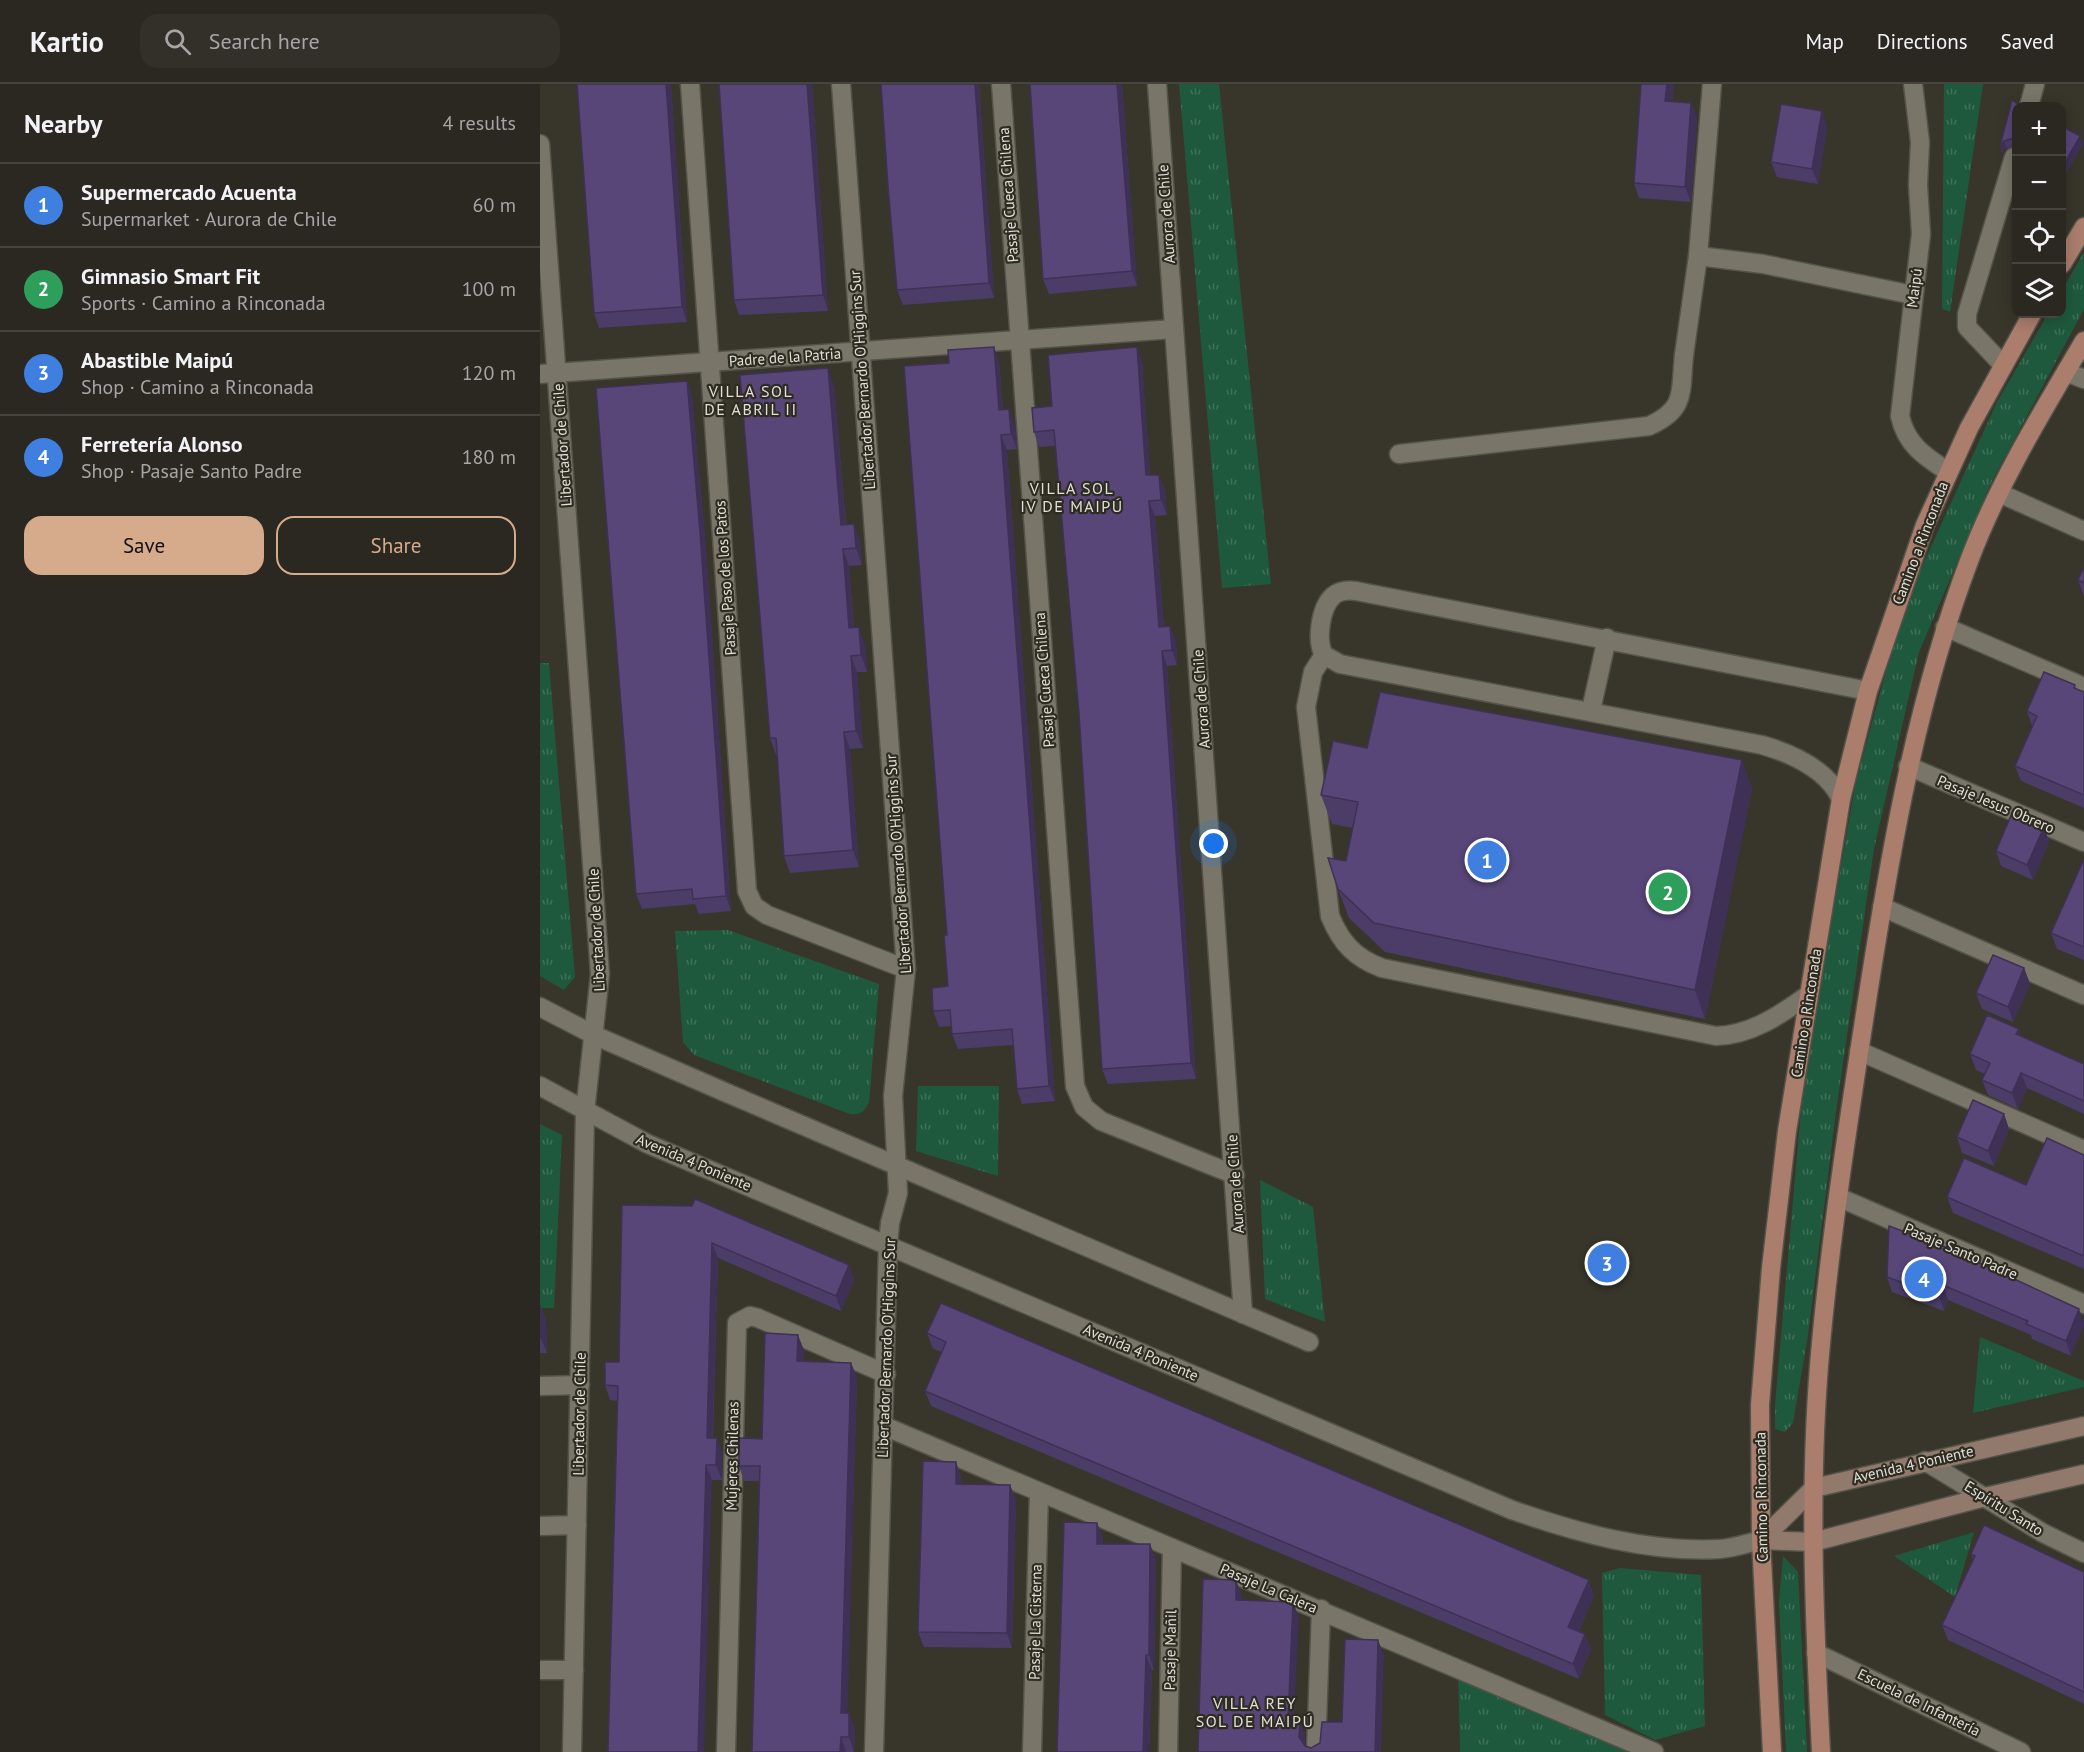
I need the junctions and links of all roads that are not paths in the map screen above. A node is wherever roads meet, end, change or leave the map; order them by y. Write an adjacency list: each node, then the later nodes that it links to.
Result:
1 (690, 84): 20 (street, Pasaje Paso de los Patos)
2 (841, 84): 19 (street, Libertador Bernardo O'Higgins Sur)
3 (1001, 84): 17 (street, Pasaje Cueca Chilena)
4 (1157, 84): 16 (street, Aurora de Chile)
5 (1712, 84): 12 (street)
6 (1913, 84): 14 (street, Maipú)
7 (2035, 84): 8 (street)
8 (2030, 102)
9 (540, 144): 23 (street, Libertador de Chile)
10 (2012, 164): 21 (street)
11 (2084, 227): 13 (main road)
12 (1698, 256): 14 (street); 25 (street)
13 (2066, 256)
14 (1913, 295): 26 (street, Maipú)
15 (2030, 318): 21 (main road, Camino a Rinconada)
16 (1174, 329): 17 (street, Padre de la Patria); 49 (street, Aurora de Chile)
17 (1018, 340): 19 (street, Padre de la Patria); 49 (street, Pasaje Cueca Chilena)
18 (2084, 341): 22 (main road)
19 (859, 351): 20 (street, Padre de la Patria); 39 (street, Libertador Bernardo O'Higgins Sur)
20 (710, 362): 23 (street, Padre de la Patria); 39 (street, Pasaje Paso de los Patos)
21 (2003, 365): 26 (main road, Camino a Rinconada)
22 (2066, 372): 24 (street); 27 (main road)
23 (548, 373): 43 (street, Libertador de Chile)
24 (2084, 379)
25 (1399, 454)
26 (1947, 471): 33 (main road, Camino a Rinconada)
27 (1999, 493): 28 (street); 29 (main road)
28 (2084, 531)
29 (1945, 627): 32 (street); 35 (main road)
30 (1607, 638): 31 (street); 33 (street); 34 (street)
31 (1324, 655): 34 (street); 40 (street)
32 (2084, 687)
33 (1868, 691): 36 (main road, Camino a Rinconada)
34 (1592, 710): 36 (street)
35 (1908, 766): 37 (street, Pasaje Jesus Obrero); 38 (main road)
36 (1841, 800): 40 (main road, Camino a Rinconada)
37 (2084, 842)
38 (1882, 907): 41 (street); 44 (main road)
39 (906, 969): 48 (street, Libertador Bernardo O'Higgins Sur)
40 (1808, 995): 67 (main road, Camino a Rinconada)
41 (2084, 995)
42 (540, 1007): 43 (street)
43 (596, 1036): 46 (street, Libertador de Chile); 48 (street)
44 (1859, 1051): 47 (street); 50 (main road)
45 (540, 1086): 46 (street, Avenida 4 Poniente)
46 (585, 1112): 51 (street, Avenida 4 Poniente); 56 (street, Libertador de Chile)
47 (2084, 1150)
48 (898, 1168): 51 (street, Libertador Bernardo O'Higgins Sur); 53 (street)
49 (1235, 1175): 53 (street, Aurora de Chile)
50 (1838, 1197): 52 (street, Pasaje Santo Padre); 62 (main road)
51 (888, 1245): 55 (street, Libertador Bernardo O'Higgins Sur); 67 (street, Avenida 4 Poniente)
52 (2084, 1304)
53 (1243, 1314): 54 (street)
54 (1309, 1342)
55 (886, 1374): 58 (street, Libertador Bernardo O'Higgins Sur); 76 (street, Mujeres Chilenas)
56 (580, 1385): 57 (street); 65 (street, Libertador de Chile)
57 (540, 1386)
58 (884, 1426): 63 (street, Pasaje La Calera); 77 (street, Libertador Bernardo O'Higgins Sur)
59 (2084, 1426): 60 (street, Avenida 4 Poniente)
60 (1925, 1461): 62 (street, Avenida 4 Poniente); 64 (street, Espíritu Santo)
61 (2084, 1474): 64 (street, Avenida 4 Poniente)
62 (1814, 1488): 67 (street); 68 (main road)
63 (1039, 1492): 69 (street, Pasaje La Calera); 78 (street, Pasaje La Cisterna)
64 (1985, 1497): 68 (street, Avenida 4 Poniente); 70 (street, Espíritu Santo)
65 (577, 1525): 66 (street); 74 (street, Libertador de Chile)
66 (540, 1526)
67 (1761, 1540): 68 (street, Avenida 4 Poniente); 82 (main road, Camino a Rinconada)
68 (1813, 1542): 72 (main road)
69 (1172, 1548): 71 (street, Pasaje La Calera); 79 (street, Pasaje Mañil)
70 (2084, 1553)
71 (1320, 1610): 80 (street); 81 (street, Pasaje La Calera)
72 (1816, 1653): 83 (main road); 84 (street, Escuela de Infantería)
73 (540, 1670): 74 (street)
74 (574, 1670): 75 (street, Libertador de Chile)
75 (572, 1752)
76 (726, 1752)
77 (874, 1752)
78 (1032, 1752)
79 (1168, 1752)
80 (1316, 1752)
81 (1654, 1752)
82 (1772, 1752)
83 (1821, 1752)
84 (2021, 1752)

